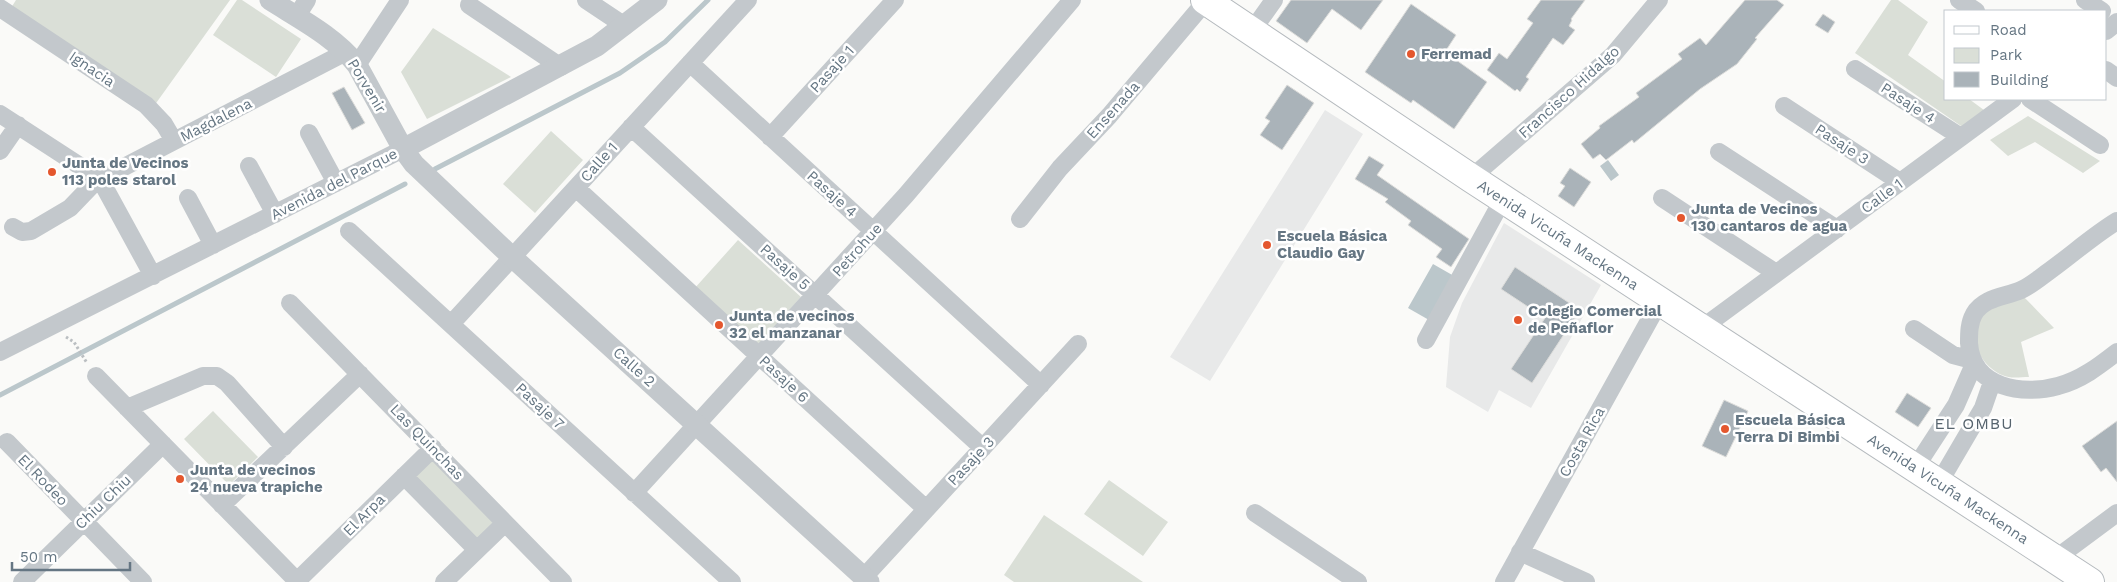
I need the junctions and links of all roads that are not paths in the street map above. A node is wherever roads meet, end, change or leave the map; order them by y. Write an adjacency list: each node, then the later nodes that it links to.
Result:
1 (270, 0): 15 (street, Porvenir)
2 (400, 0): 20 (street)
3 (586, 0): 18 (street)
4 (658, 0): 18 (street, Avenida del Parque)
5 (748, 0): 21 (street, Calle 1)
6 (895, 0): 31 (street, Pasaje 1)
7 (1072, 0): 53 (street, Petrohue)
8 (1205, 0): 19 (main road, Avenida Vicuña Mackenna); 48 (street, Ensenada)
9 (1274, 0): 19 (street)
10 (1659, 0): 39 (street, Francisco Hidalgo)
11 (1959, 0): 16 (street)
12 (2085, 0): 17 (street)
13 (469, 5): 22 (street)
14 (0, 8): 33 (street, Ignacia)
15 (302, 8): 20 (street, Porvenir)
16 (1974, 10)
17 (2100, 10)
18 (625, 26): 22 (street, Avenida del Parque)
19 (1252, 32): 39 (main road, Avenida Vicuña Mackenna)
20 (352, 59): 33 (street, Magdalena); 35 (street, Porvenir)
21 (690, 64): 29 (street, Calle 1); 31 (street, Pasaje 4)
22 (561, 67): 35 (street, Avenida del Parque)
23 (1855, 68): 32 (street, Pasaje 4)
24 (2012, 100): 32 (street, Calle 1)
25 (2032, 100): 34 (street)
26 (1784, 106): 41 (street, Pasaje 3)
27 (0, 114): 28 (street)
28 (18, 125): 36 (street); 40 (street)
29 (631, 127): 43 (street, Calle 1); 58 (street, Pasaje 5)
30 (309, 133): 42 (street)
31 (770, 137): 53 (street, Pasaje 4)
32 (1961, 138): 41 (street, Calle 1)
33 (174, 141): 40 (street, Magdalena)
34 (2100, 145)
35 (403, 149): 42 (street, Avenida del Parque); 55 (street, Calle 2)
36 (0, 152)
37 (1719, 152): 51 (street)
38 (249, 166): 47 (street)
39 (1471, 178): 46 (main road, Avenida Vicuña Mackenna)
40 (100, 179): 50 (street, Magdalena); 57 (street)
41 (1900, 182): 51 (street, Calle 1)
42 (336, 183): 47 (street, Avenida del Parque)
43 (576, 188): 55 (street, Calle 1); 68 (street, Pasaje 6)
44 (188, 198): 54 (street)
45 (1662, 198): 56 (street)
46 (1503, 199): 59 (main road, Avenida Vicuña Mackenna); 64 (street)
47 (275, 214): 54 (street, Avenida del Parque)
48 (1020, 219)
49 (2117, 222): 70 (street)
50 (13, 226)
51 (1837, 228): 56 (street, Calle 1)
52 (349, 231): 61 (street, Pasaje 7)
53 (873, 232): 58 (street, Petrohue); 72 (street, Pasaje 4)
54 (213, 245): 57 (street, Avenida del Parque)
55 (512, 257): 61 (street, Calle 1); 74 (street, Calle 2)
56 (1776, 273): 62 (street, Calle 1)
57 (153, 276): 66 (street, Avenida del Parque)
58 (816, 295): 68 (street, Petrohue); 79 (street, Pasaje 5)
59 (1660, 301): 62 (main road, Avenida Vicuña Mackenna); 91 (street, Costa Rica)
60 (290, 303): 71 (street, Las Quinchas)
61 (451, 324): 83 (street, Pasaje 7)
62 (1702, 328): 80 (main road, Avenida Vicuña Mackenna)
63 (1914, 329): 70 (street)
64 (1426, 340)
65 (1078, 344): 72 (street, Pasaje 3)
66 (0, 352)
67 (2117, 352): 70 (street)
68 (759, 356): 74 (street, Petrohue); 85 (street, Pasaje 6)
69 (91, 369): 73 (street)
70 (1980, 370): 80 (street); 82 (street)
71 (360, 374): 77 (street); 78 (street, Las Quinchas)
72 (1041, 385): 79 (street, Pasaje 3)
73 (127, 408): 76 (street); 77 (street)
74 (697, 424): 83 (street, Petrohue); 93 (street, Calle 2)
75 (7, 442): 88 (street, El Rodeo)
76 (163, 444): 84 (street); 88 (street, Chiu Chiu)
77 (284, 446): 84 (street)
78 (433, 448): 81 (street, El Arpa); 89 (street, Las Quinchas)
79 (983, 448): 85 (street, Pasaje 3)
80 (1915, 468): 82 (main road, Avenida Vicuña Mackenna)
81 (404, 476): 90 (street); 96 (street, El Arpa)
82 (1939, 483): 92 (main road, Avenida Vicuña Mackenna)
83 (634, 493): 99 (street, Pasaje 7)
84 (222, 505): 96 (street)
85 (926, 509): 93 (street, Pasaje 3)
86 (1255, 512): 100 (street)
87 (2117, 513): 92 (street)
88 (84, 521): 94 (street, Chiu Chiu); 95 (street, El Rodeo)
89 (505, 523): 90 (street); 98 (street, Las Quinchas)
90 (477, 550): 97 (street)
91 (1520, 552): 101 (street, Costa Rica); 102 (street)
92 (2056, 559): 103 (main road, Avenida Vicuña Mackenna)
93 (867, 579)
94 (22, 582)
95 (143, 582)
96 (297, 582)
97 (444, 582)
98 (563, 582)
99 (732, 582)
100 (1358, 582)
101 (1504, 582)
102 (1586, 582)
103 (2090, 582)

